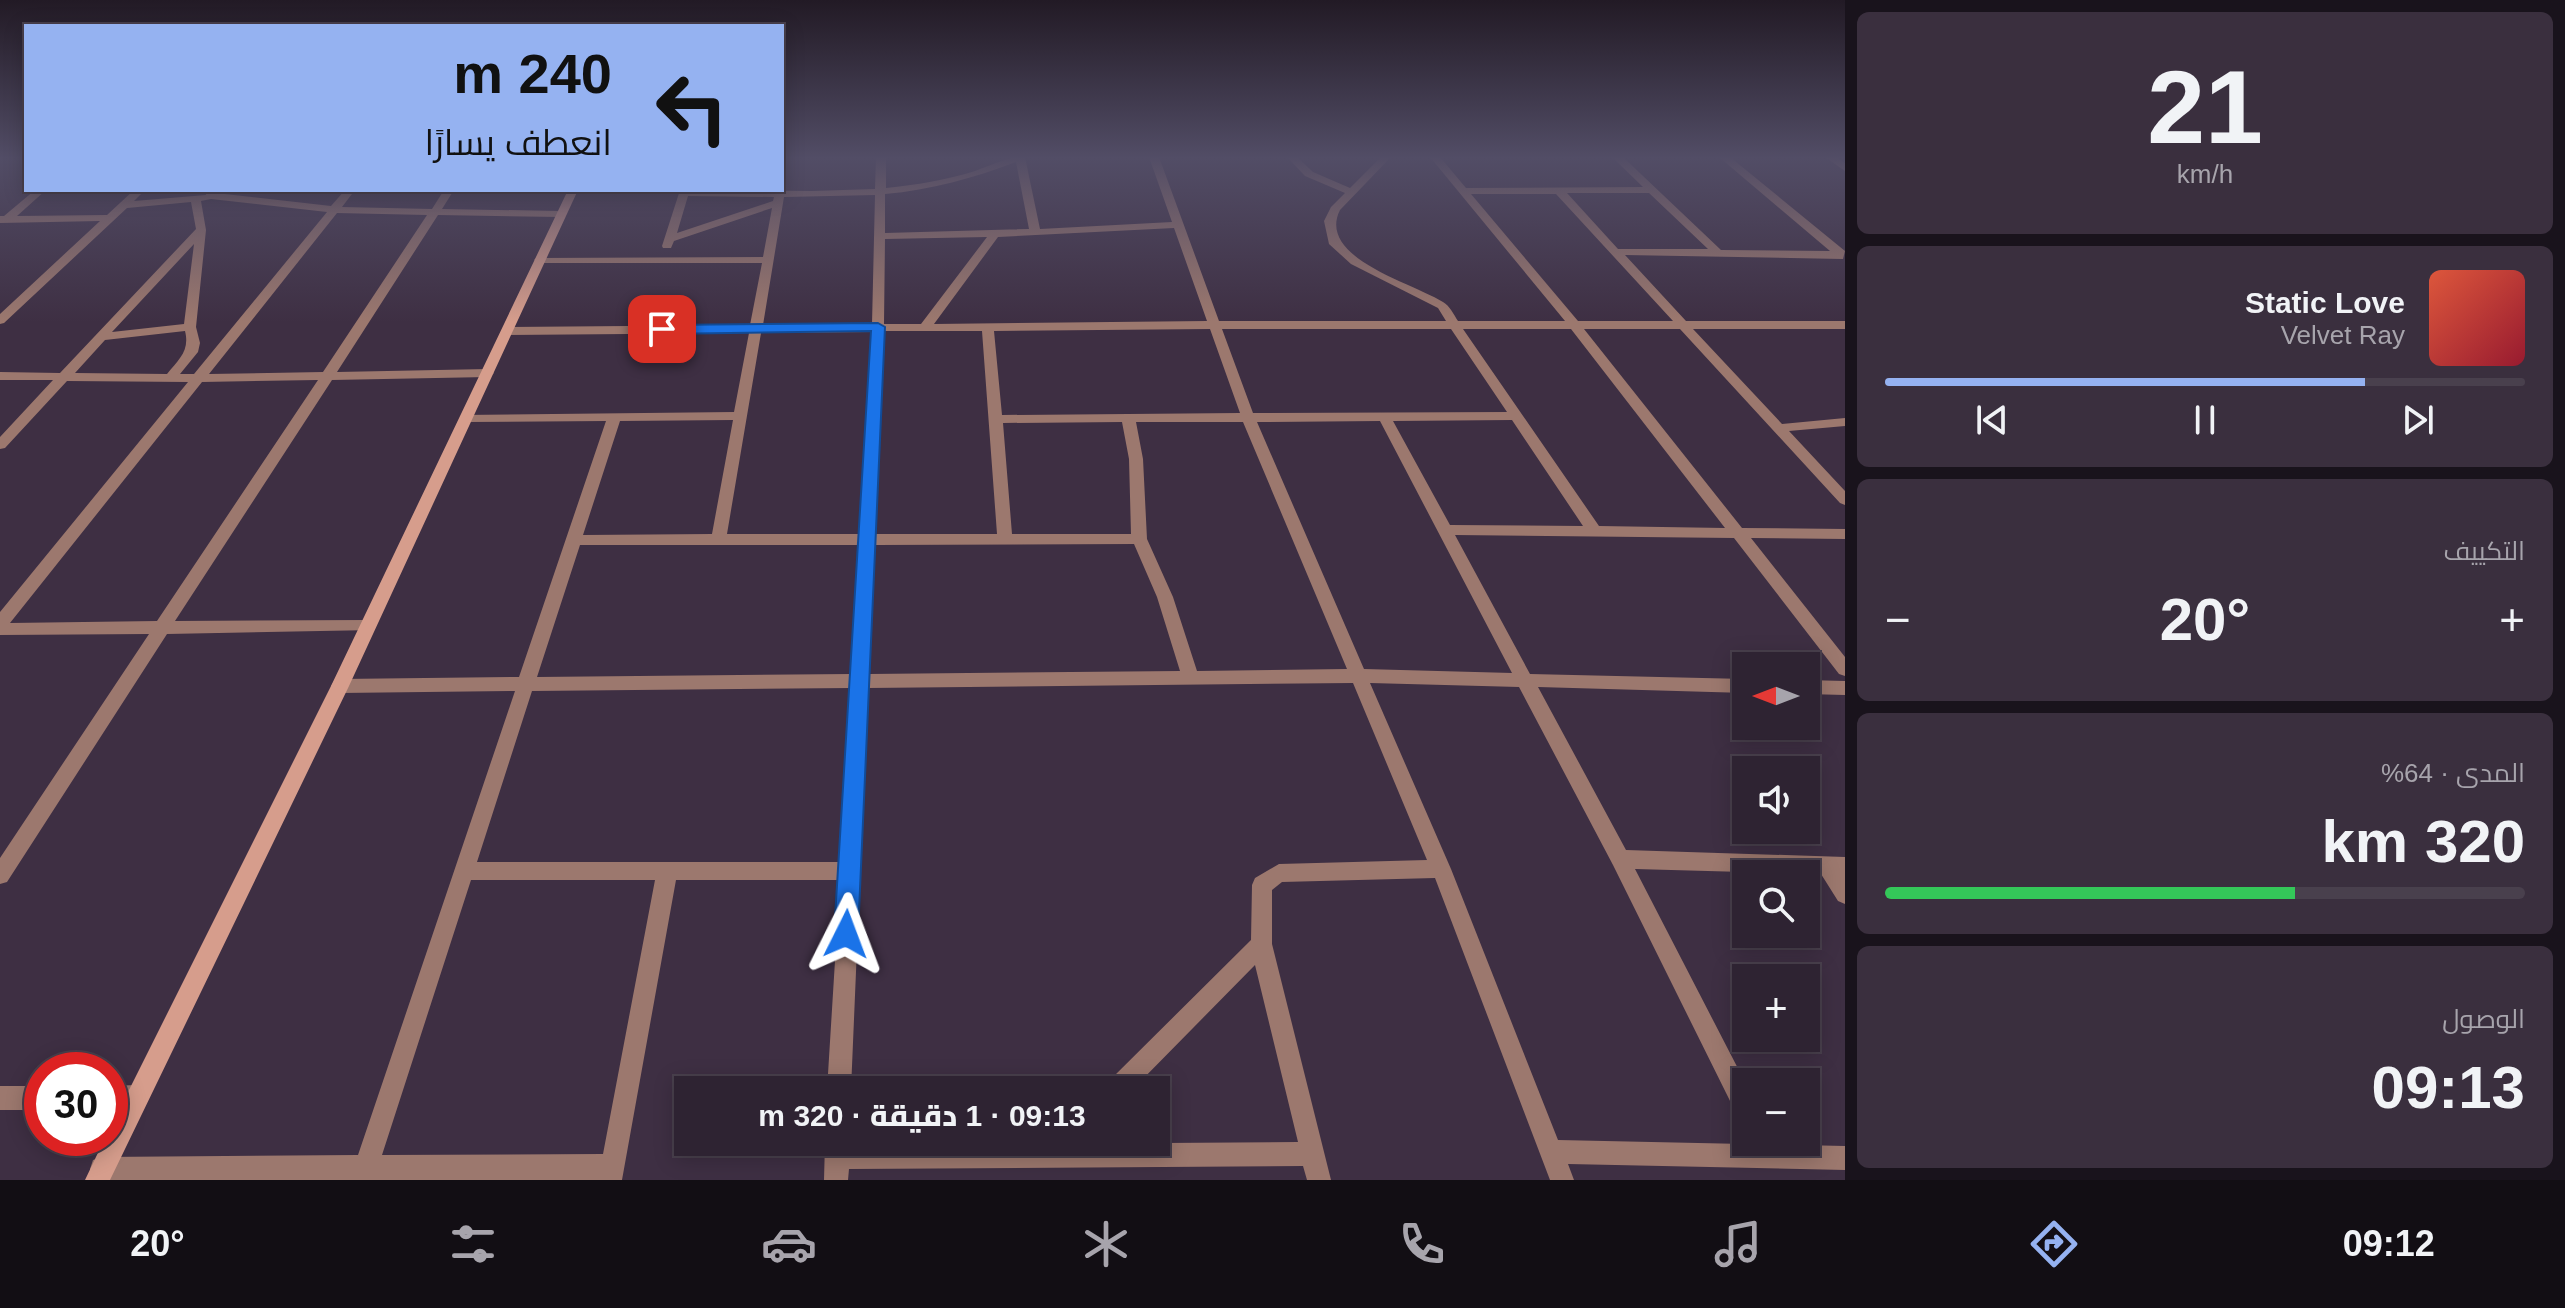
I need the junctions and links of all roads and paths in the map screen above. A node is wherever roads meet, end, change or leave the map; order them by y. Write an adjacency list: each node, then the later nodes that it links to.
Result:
1 (115, 212): 18 (street)
2 (198, 212): 21 (street)
3 (335, 212): 50 (street)
4 (387, 212): 16 (street)
5 (678, 212): 25 (street)
6 (741, 212): 25 (street)
7 (776, 212): 31 (street)
8 (881, 212): 23 (street)
9 (1031, 212): 22 (street)
10 (1173, 212): 20 (street)
11 (1336, 212): 34 (street)
12 (1481, 212): 41 (street)
13 (1579, 212): 26 (street)
14 (1674, 212): 27 (street)
15 (1791, 212): 28 (street)
16 (433, 214): 17 (street); 46 (street)
17 (561, 214): 29 (street)
18 (109, 218): 19 (street); 32 (street)
19 (2, 221)
20 (1177, 225): 22 (street); 33 (street)
21 (201, 230): 38 (street); 44 (street)
22 (1035, 231): 24 (street)
23 (880, 236): 24 (street); 39 (street)
24 (993, 237): 40 (street)
25 (669, 239): 30 (street)
26 (1616, 252): 27 (street); 37 (street)
27 (1718, 253): 28 (street)
28 (1843, 255)
29 (540, 260): 30 (street); 43 (street)
30 (662, 260): 31 (street)
31 (765, 260): 42 (street)
32 (0, 320)
33 (1212, 325): 34 (street); 36 (street); 54 (street)
34 (1456, 325): 41 (street); 53 (street)
35 (1845, 325): 37 (street)
36 (988, 326): 40 (street); 58 (street)
37 (1682, 326): 41 (street); 60 (street)
38 (190, 327): 44 (street); 49 (street)
39 (878, 327): 40 (street); 42 (street); 70 (street)
40 (925, 327)
41 (1576, 327): 65 (street)
42 (755, 329): 43 (street); 51 (street)
43 (508, 331): 45 (street)
44 (101, 337): 48 (street)
45 (488, 373): 46 (street); 55 (street)
46 (330, 375): 50 (street); 74 (street)
47 (0, 376): 48 (street)
48 (65, 376): 49 (street); 61 (street)
49 (170, 378): 50 (street)
50 (196, 378): 73 (street)
51 (740, 416): 56 (street); 71 (street)
52 (1384, 416): 53 (street); 54 (street); 63 (street)
53 (1517, 416): 64 (street)
54 (1248, 417): 57 (street); 76 (street)
55 (467, 418): 56 (street); 72 (street)
56 (614, 418): 69 (street)
57 (1128, 418): 58 (street); 68 (street)
58 (996, 419): 67 (street)
59 (1845, 422): 60 (street)
60 (1781, 428): 62 (street)
61 (0, 445)
62 (1845, 500)
63 (1444, 530): 64 (street); 79 (street)
64 (1594, 531): 65 (street)
65 (1738, 533): 66 (street); 75 (street)
66 (1845, 534)
67 (1005, 539): 68 (street); 70 (street)
68 (1139, 539): 77 (street)
69 (575, 540): 71 (street); 80 (street)
70 (866, 540): 71 (street); 78 (street)
71 (718, 541)
72 (368, 626): 74 (street); 81 (street)
73 (0, 627): 74 (street)
74 (162, 629): 91 (street)
75 (1845, 669)
76 (1358, 676): 77 (street); 79 (street); 87 (street)
77 (1191, 678): 78 (street)
78 (858, 681): 80 (street); 89 (street)
79 (1525, 681): 82 (street); 85 (street)
80 (526, 684): 81 (street); 88 (street)
81 (340, 686): 98 (street)
82 (1732, 686)
83 (1820, 687): 84 (street)
84 (1845, 688)
85 (1620, 859): 86 (street); 96 (street)
86 (1836, 866): 92 (street)
87 (1441, 869): 93 (street); 103 (street)
88 (466, 871): 90 (street); 109 (street)
89 (849, 871): 90 (street); 94 (street)
90 (667, 872): 110 (street)
91 (0, 875)
92 (1845, 894)
93 (1261, 944): 95 (street); 104 (street)
94 (840, 1076)
95 (1130, 1076)
96 (1732, 1081)
97 (128, 1097): 98 (street)
98 (136, 1097): 111 (street)
99 (0, 1098): 100 (street)
100 (24, 1098)
101 (1732, 1149): 103 (street)
102 (1170, 1151): 104 (street)
103 (1551, 1152): 113 (street)
104 (1313, 1154): 112 (street)
105 (1820, 1155): 107 (street)
106 (910, 1156): 108 (street)
107 (1845, 1158)
108 (836, 1160)
109 (366, 1167): 110 (street); 111 (street)
110 (611, 1173)
111 (100, 1174)
112 (1319, 1180)
113 (1562, 1180)

